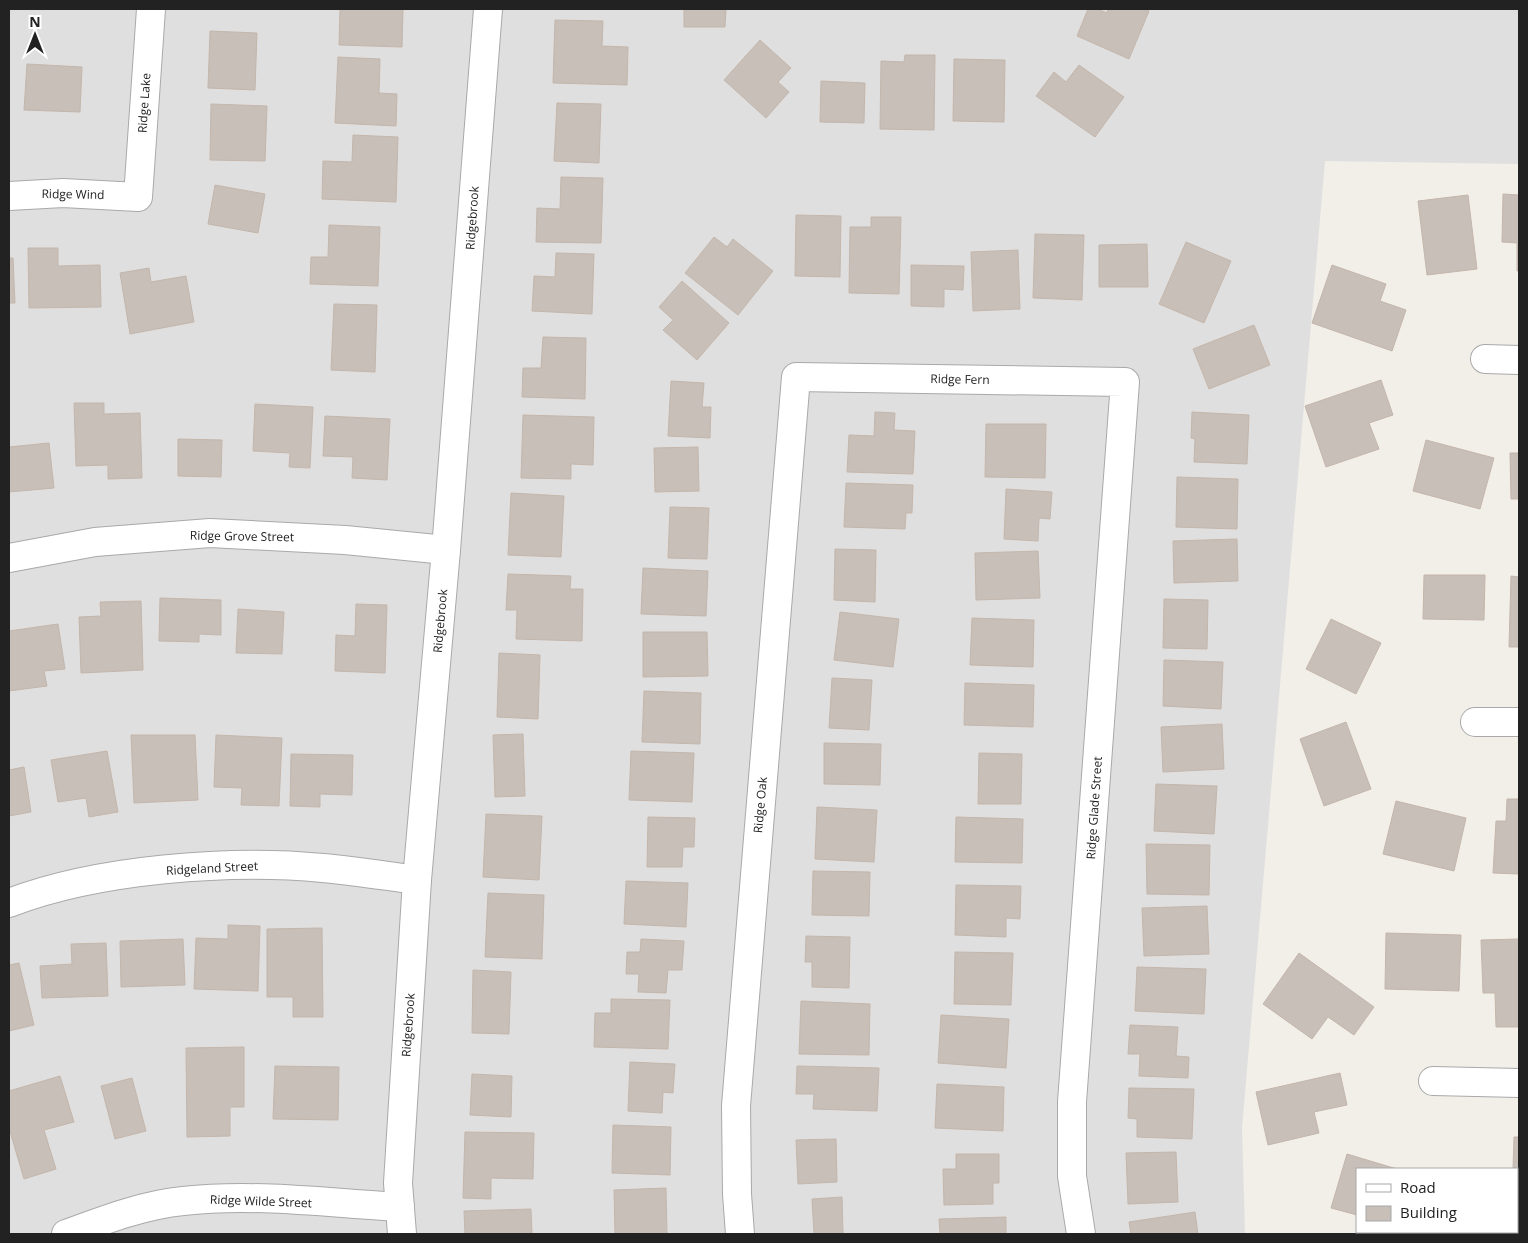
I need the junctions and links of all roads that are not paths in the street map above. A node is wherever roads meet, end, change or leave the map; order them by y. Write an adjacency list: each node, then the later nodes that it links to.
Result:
1 (151, 9): 4 (street, Ridge Lake)
2 (488, 9): 9 (street, Ridgebrook)
3 (9, 196): 4 (street, Ridge Wind)
4 (138, 197)
5 (1485, 359): 6 (street)
6 (1519, 360)
7 (796, 377): 8 (street, Ridge Fern); 20 (street, Ridge Oak)
8 (1125, 382): 21 (street, Ridge Glade Street)
9 (446, 550): 10 (street, Ridge Grove Street); 13 (street, Ridgebrook)
10 (9, 558)
11 (1475, 722): 12 (street)
12 (1519, 722)
13 (417, 880): 14 (street, Ridgeland Street); 17 (street, Ridgebrook)
14 (9, 903)
15 (1433, 1081): 16 (street)
16 (1519, 1083)
17 (400, 1207): 18 (street, Ridge Wilde Street); 19 (street, Ridgebrook)
18 (66, 1234)
19 (402, 1234)
20 (740, 1234)
21 (1081, 1234)

